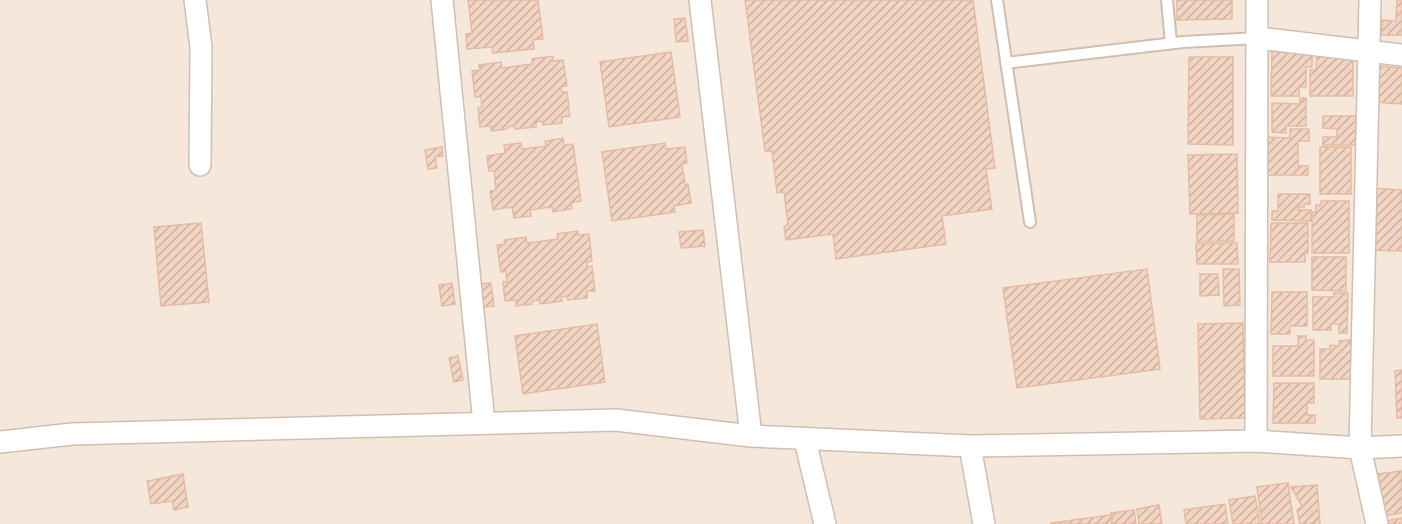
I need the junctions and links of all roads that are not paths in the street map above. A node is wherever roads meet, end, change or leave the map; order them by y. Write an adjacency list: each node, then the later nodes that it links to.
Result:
1 (195, 0): 13 (street)
2 (442, 0): 15 (street)
3 (700, 0): 16 (street)
4 (997, 0): 12 (lane)
5 (1167, 0): 9 (lane)
6 (1257, 0): 8 (street)
7 (1370, 0): 10 (street)
8 (1258, 38): 9 (lane); 10 (street); 18 (street)
9 (1171, 43): 12 (lane)
10 (1368, 51): 11 (street); 22 (street)
11 (1402, 55)
12 (1006, 63): 14 (lane)
13 (200, 165)
14 (1030, 222)
15 (484, 423): 16 (street); 19 (street)
16 (751, 436): 17 (street)
17 (805, 440): 20 (street); 23 (street)
18 (1256, 441): 20 (street); 22 (street)
19 (0, 442)
20 (970, 446): 24 (street)
21 (1402, 446): 22 (street)
22 (1360, 448): 25 (street)
23 (825, 524)
24 (984, 524)
25 (1377, 524)

